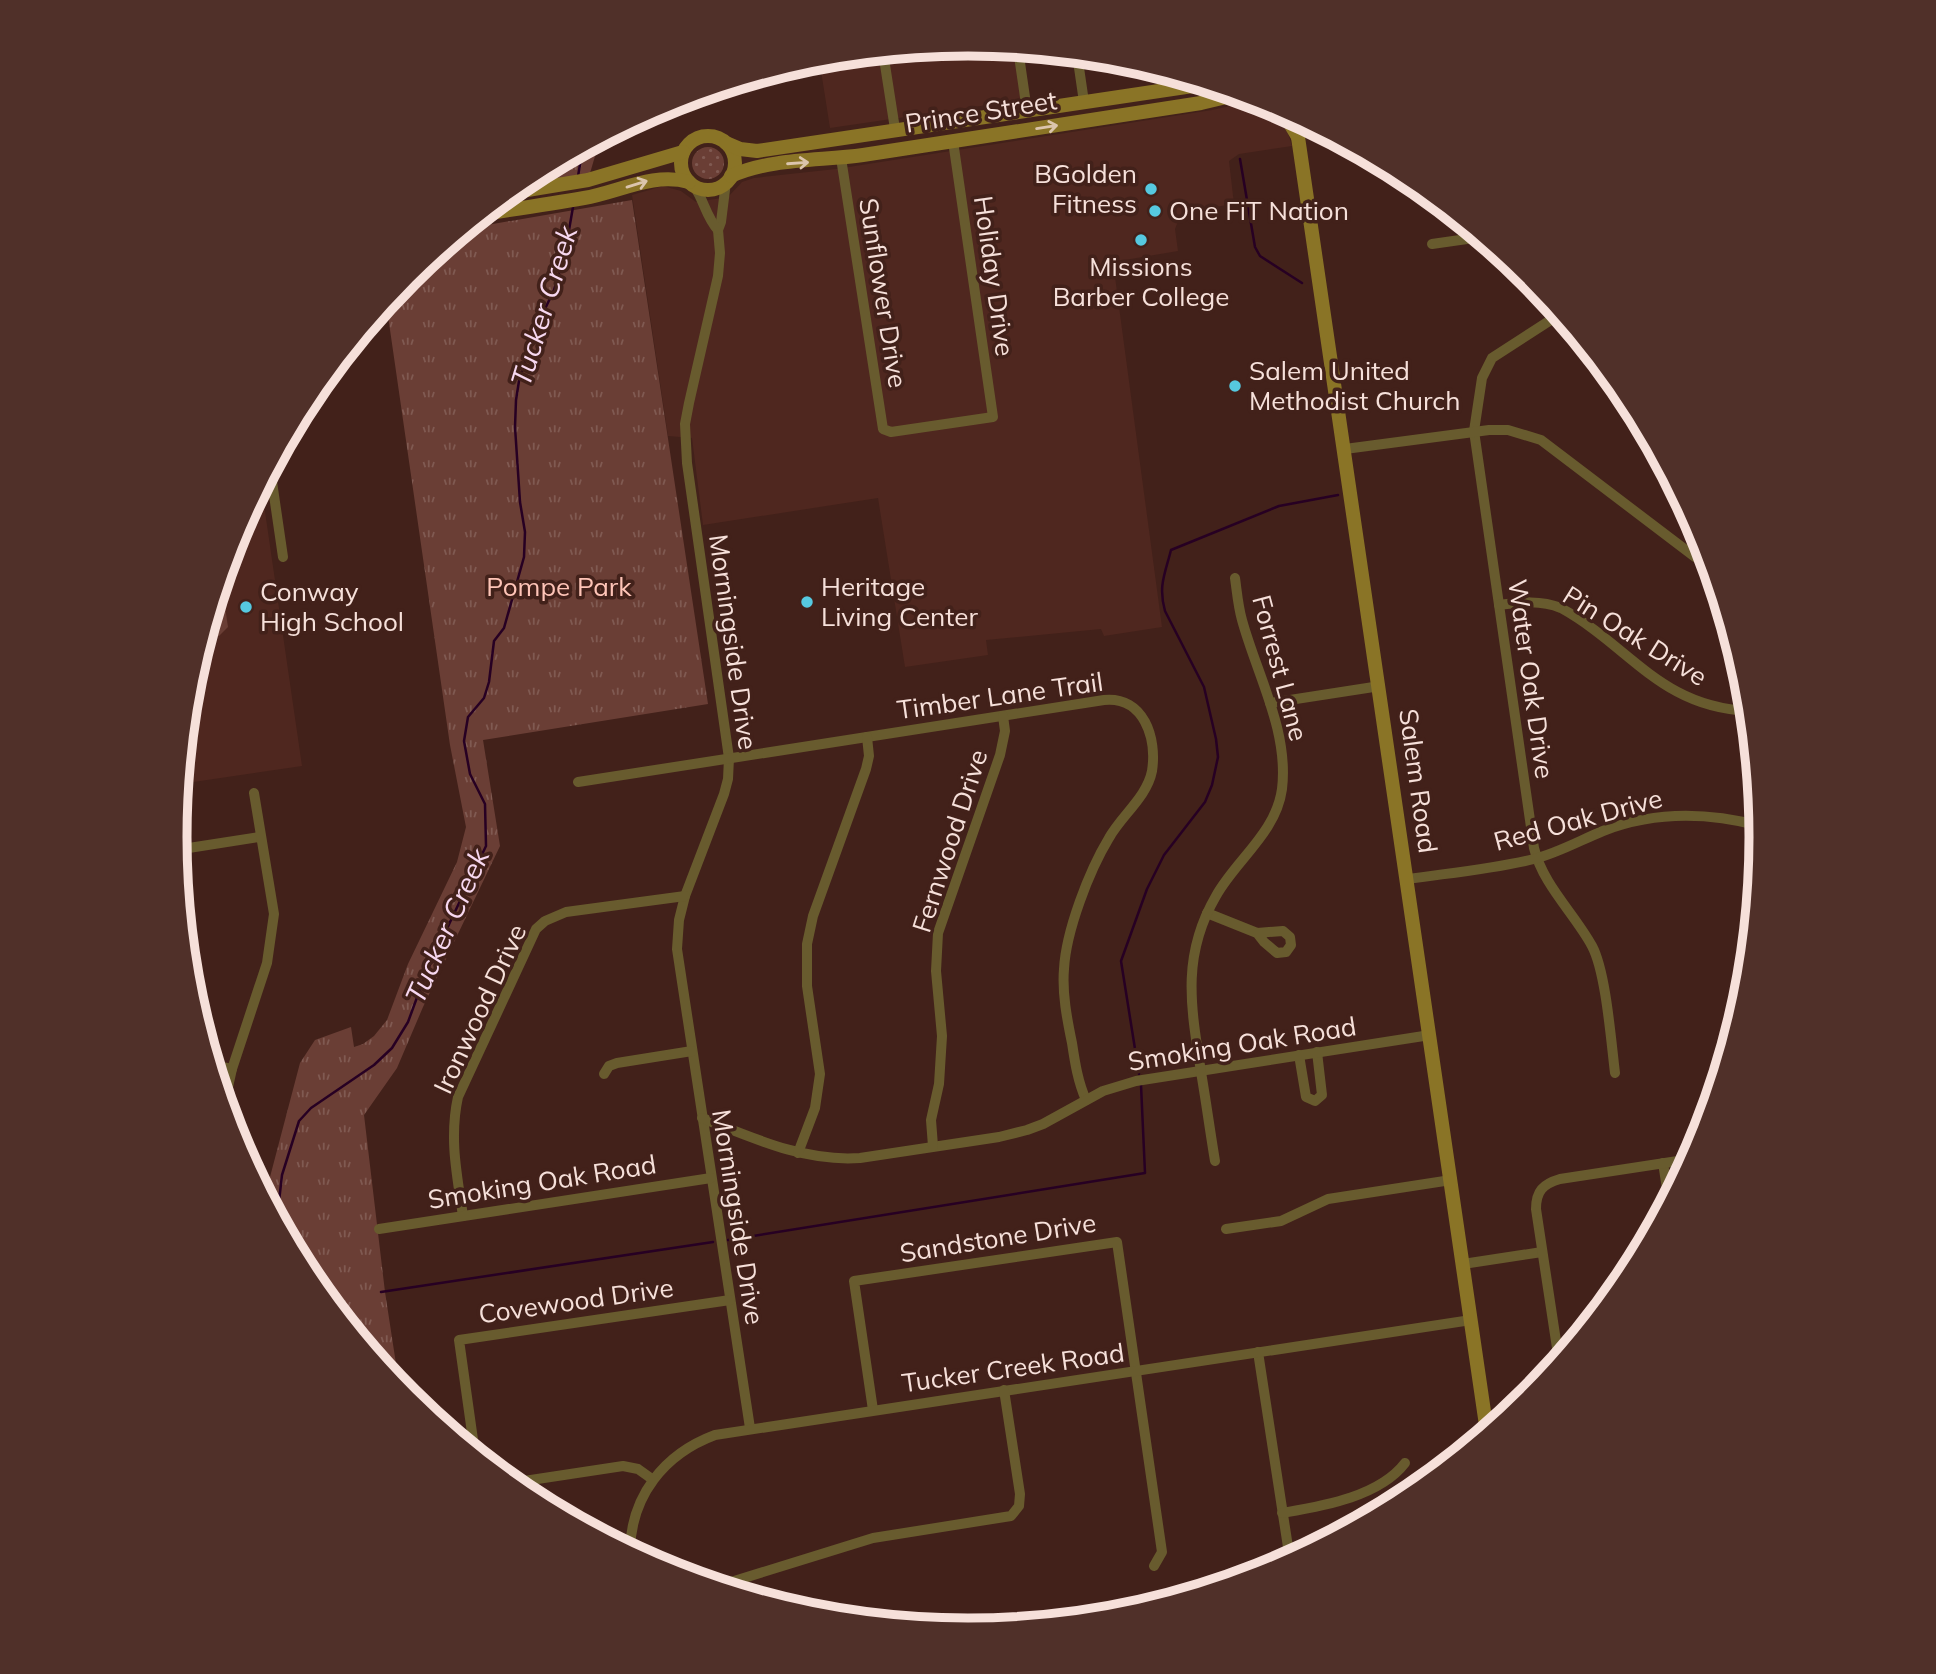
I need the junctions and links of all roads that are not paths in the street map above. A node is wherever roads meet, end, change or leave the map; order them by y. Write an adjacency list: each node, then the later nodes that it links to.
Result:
1 (1019, 58): 7 (street)
2 (883, 61): 11 (street)
3 (1079, 64): 6 (street)
4 (1185, 87): 6 (main road, Prince Street); 9 (main road)
5 (1222, 98): 9 (main road, Prince Street)
6 (1084, 102): 7 (main road, Prince Street)
7 (1027, 110): 8 (main road, Prince Street); 14 (main road)
8 (1010, 113): 11 (main road, Prince Street); 14 (main road)
9 (1131, 114): 14 (main road, Prince Street, one-way to 9)
10 (1292, 127): 13 (main road, Salem Road)
11 (887, 130): 15 (main road, Prince Street); 17 (main road)
12 (1300, 131): 13 (main road, Salem Road)
13 (1298, 137): 28 (main road, Salem Road)
14 (959, 141): 17 (main road, Prince Street); 27 (street, Holiday Drive)
15 (726, 143): 16 (main road); 18 (main road)
16 (683, 152): 19 (main road); 20 (main road)
17 (847, 157): 18 (main road, Prince Street, one-way to 17); 27 (street, Sunflower Drive)
18 (729, 179): 19 (main road); 22 (street, Morningside Drive)
19 (691, 183): 21 (main road, one-way to 19); 22 (street, Morningside Drive)
20 (533, 189)
21 (501, 211)
22 (718, 230): 39 (street, Morningside Drive)
23 (1469, 239): 24 (street)
24 (1432, 244)
25 (1552, 319): 26 (street, Water Oak Drive)
26 (1474, 431): 28 (street); 31 (street); 33 (street, Water Oak Drive)
27 (886, 432)
28 (1345, 449): 34 (main road, Salem Road)
29 (272, 484): 30 (street)
30 (283, 557)
31 (1698, 558)
32 (1236, 578): 35 (street, Forrest Lane)
33 (1499, 605): 36 (street, Pin Oak Drive); 45 (street, Water Oak Drive)
34 (1380, 686): 35 (street); 46 (main road, Salem Road)
35 (1270, 703): 48 (street, Forrest Lane)
36 (1738, 709)
37 (1003, 716): 38 (street, Timber Lane Trail); 60 (street, Timber Lane Trail); 62 (street, Fernwood Drive)
38 (867, 737): 39 (street, Timber Lane Trail); 63 (street)
39 (729, 758): 40 (street, Timber Lane Trail); 47 (street, Morningside Drive)
40 (578, 782)
41 (254, 793): 43 (street)
42 (1748, 824): 45 (street, Red Oak Drive)
43 (259, 837): 44 (street); 55 (street)
44 (187, 848)
45 (1536, 859): 46 (street, Red Oak Drive); 57 (street, Water Oak Drive)
46 (1408, 879): 50 (main road, Salem Road)
47 (685, 896): 51 (street, Morningside Drive); 70 (street, Ironwood Drive)
48 (1208, 913): 49 (street); 56 (street, Forrest Lane)
49 (1257, 933)
50 (1430, 1035): 52 (street, Smoking Oak Road); 68 (main road, Salem Road)
51 (692, 1051): 58 (street); 61 (street, Morningside Drive)
52 (1317, 1052): 53 (street, Smoking Oak Road); 53 (street)
53 (1299, 1055): 56 (street, Smoking Oak Road)
54 (222, 1067): 55 (street)
55 (232, 1069): 59 (street)
56 (1201, 1070): 60 (street, Smoking Oak Road); 64 (street, Forrest Lane)
57 (1615, 1073)
58 (604, 1074)
59 (228, 1088)
60 (1086, 1100): 62 (street, Smoking Oak Road)
61 (702, 1118): 63 (street, Smoking Oak Road); 67 (street, Morningside Drive)
62 (933, 1146): 63 (street, Smoking Oak Road)
63 (798, 1153)
64 (1215, 1161)
65 (1678, 1161): 66 (street)
66 (1663, 1163): 69 (street); 73 (street)
67 (711, 1178): 70 (street, Smoking Oak Road); 75 (street, Morningside Drive)
68 (1451, 1180): 72 (street); 74 (main road, Salem Road)
69 (1666, 1185)
70 (463, 1216): 71 (street, Smoking Oak Road)
71 (379, 1228)
72 (1226, 1229)
73 (1542, 1252): 74 (street); 77 (street)
74 (1463, 1264): 76 (main road, Salem Road)
75 (730, 1300): 83 (street, Morningside Drive); 84 (street, Covewood Drive)
76 (1471, 1320): 78 (street, Tucker Creek Road); 82 (main road, Salem Road)
77 (1557, 1349)
78 (1258, 1352): 79 (street, Tucker Creek Road); 88 (street)
79 (1136, 1371): 80 (street, Tucker Creek Road); 81 (street, Sandstone Drive); 91 (street, Sandstone Drive)
80 (1004, 1390): 81 (street, Tucker Creek Road); 92 (street)
81 (873, 1410): 83 (street, Tucker Creek Road)
82 (1486, 1422)
83 (750, 1428): 86 (street, Tucker Creek Road)
84 (473, 1441)
85 (1405, 1463): 88 (street)
86 (652, 1479): 87 (street); 89 (street, Tucker Creek Road)
87 (526, 1481)
88 (1282, 1513): 90 (street)
89 (631, 1541)
90 (1288, 1549)
91 (1154, 1566)
92 (733, 1581)

